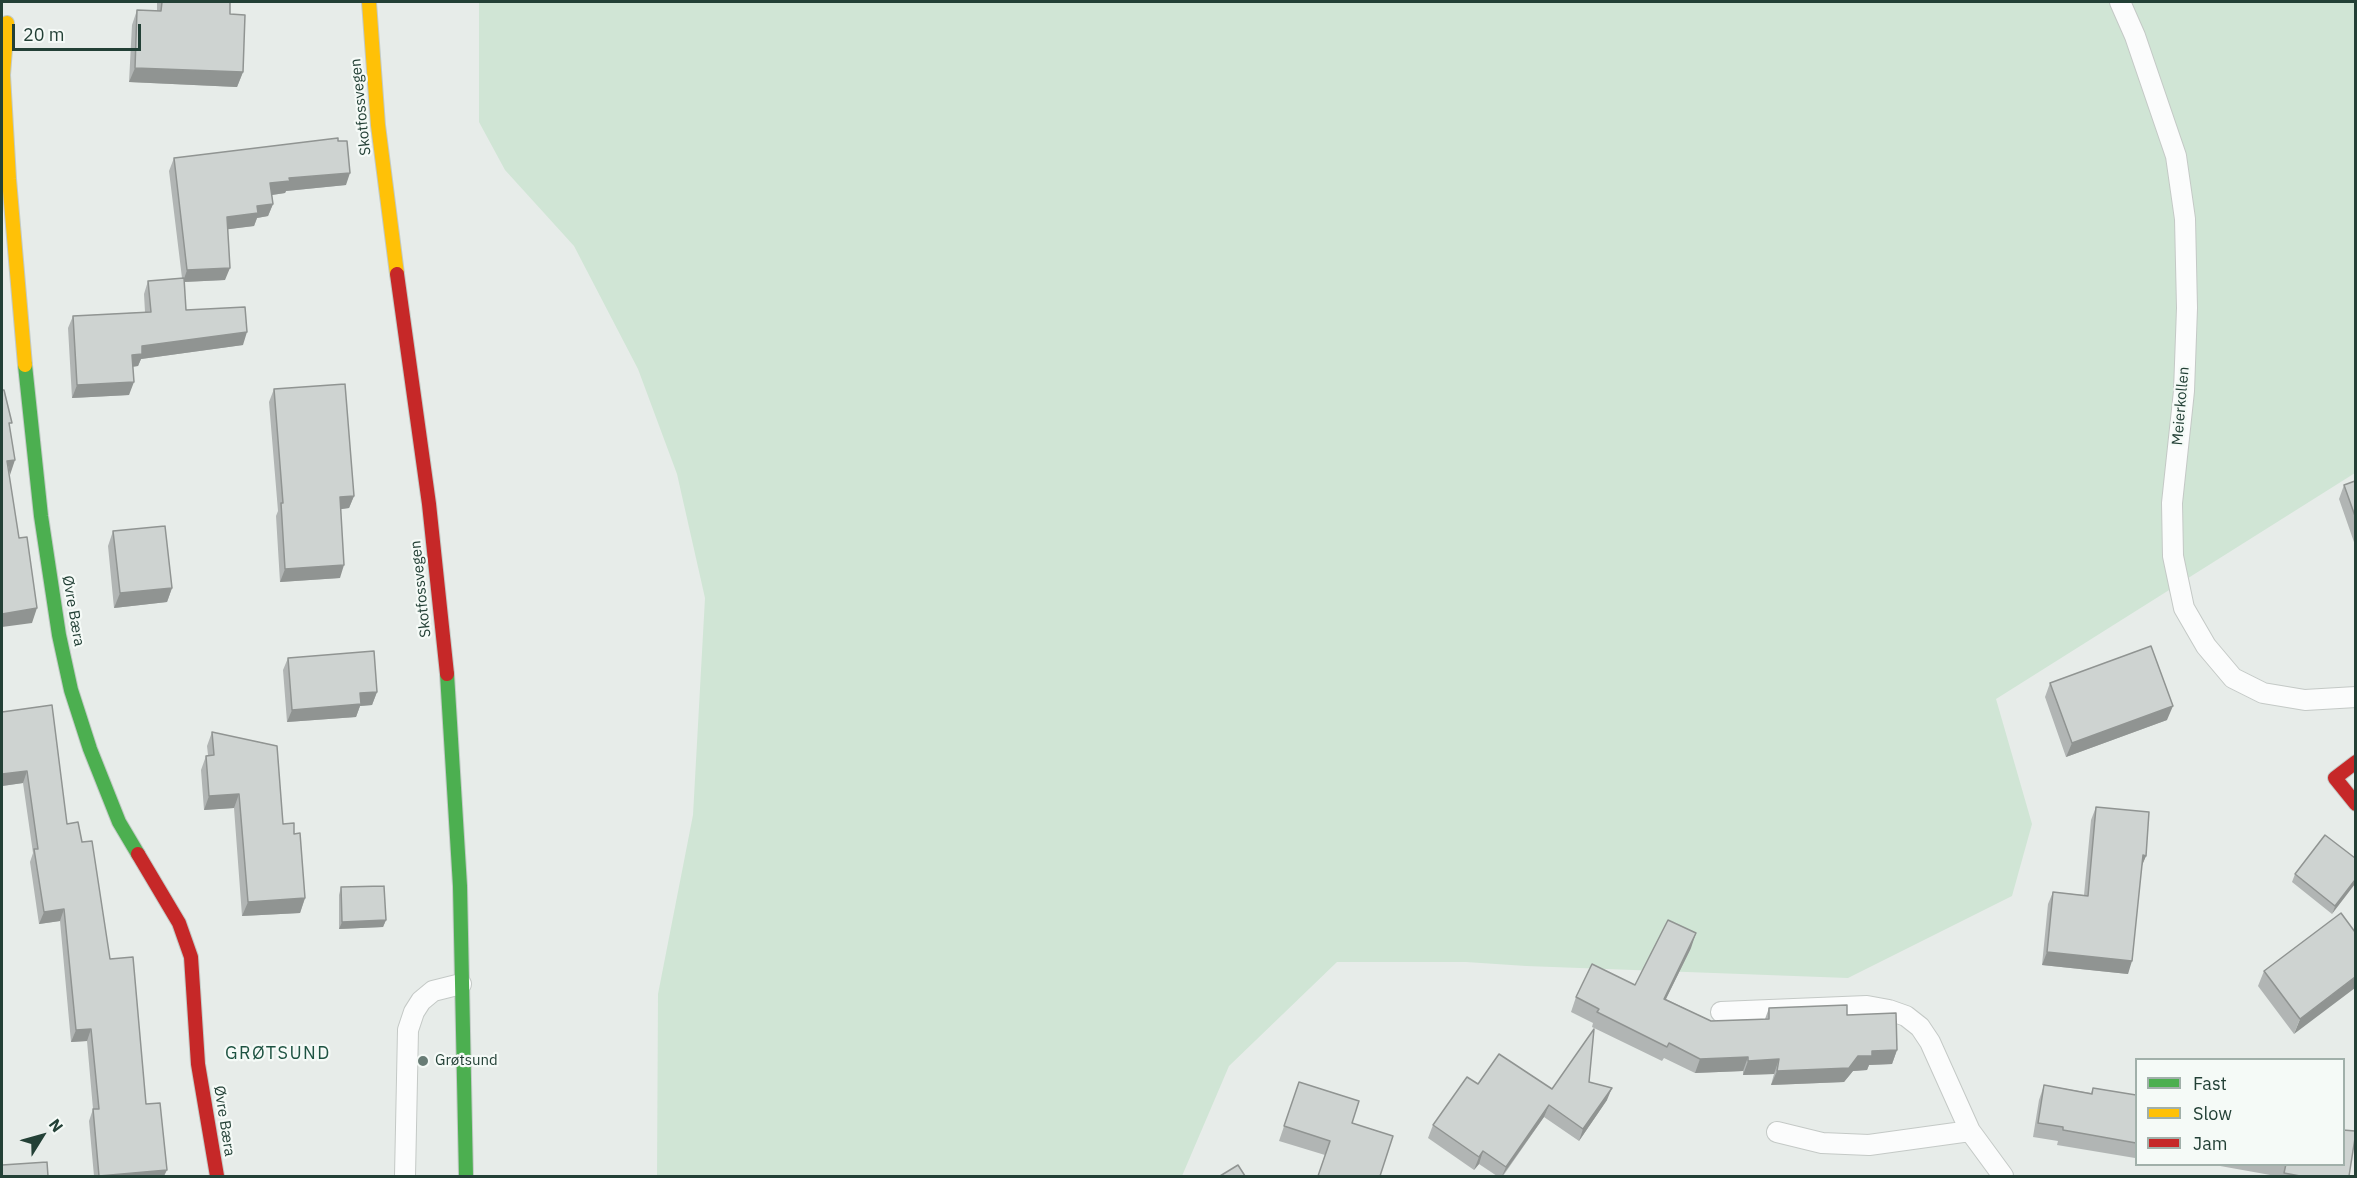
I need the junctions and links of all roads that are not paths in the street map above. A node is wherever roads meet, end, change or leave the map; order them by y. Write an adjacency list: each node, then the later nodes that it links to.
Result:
1 (369, 2): 7 (street, Skotfossvegen)
2 (2120, 2): 4 (lane, Meierkollen)
3 (7, 23): 11 (street, Øvre Bæra)
4 (2355, 697)
5 (2355, 762): 6 (street)
6 (2355, 804)
7 (462, 984): 12 (lane); 13 (street, Skotfossvegen)
8 (1721, 1012): 9 (lane)
9 (1970, 1131): 10 (lane); 14 (lane)
10 (1777, 1132)
11 (217, 1176)
12 (405, 1176)
13 (466, 1176)
14 (2003, 1176)

